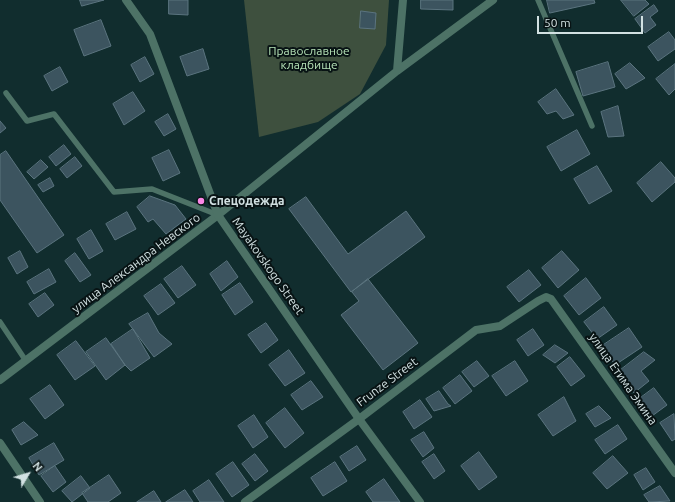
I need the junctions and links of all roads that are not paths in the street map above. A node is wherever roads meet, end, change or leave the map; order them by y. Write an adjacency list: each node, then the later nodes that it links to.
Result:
1 (126, 0): 8 (street, Mayakovskogo Street)
2 (403, 0): 5 (street)
3 (493, 0): 5 (street, улица Александра Невского)
4 (538, 0): 7 (lane)
5 (397, 71): 8 (street, улица Александра Невского)
6 (6, 93): 8 (lane)
7 (592, 126)
8 (218, 215): 11 (street, улица Александра Невского); 13 (street, Mayakovskogo Street)
9 (551, 299): 13 (street, Frunze Street); 15 (street, улица Етима Эмина)
10 (0, 322): 11 (lane)
11 (26, 361): 12 (street, улица Александра Невского)
12 (0, 380)
13 (359, 419): 17 (street, Frunze Street); 18 (street, Mayakovskogo Street)
14 (0, 444): 16 (street)
15 (675, 473)
16 (40, 502)
17 (245, 502)
18 (420, 502)

